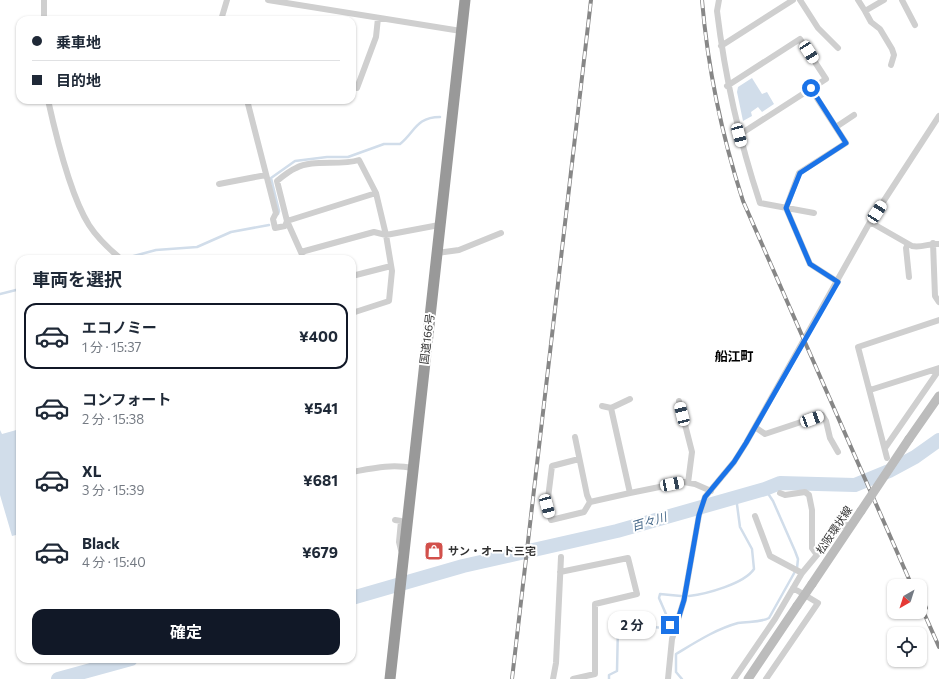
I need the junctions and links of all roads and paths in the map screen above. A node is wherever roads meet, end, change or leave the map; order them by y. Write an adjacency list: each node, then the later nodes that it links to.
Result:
1 (44, 0): 14 (street)
2 (227, 0): 15 (street)
3 (268, 0): 11 (street)
4 (464, 0): 18 (highway, 国道166号)
5 (725, 0): 12 (street)
6 (793, 0): 19 (street)
7 (800, 0): 20 (street)
8 (858, 0): 13 (street)
9 (884, 0): 13 (street)
10 (902, 0): 17 (street)
11 (298, 2): 16 (street)
12 (719, 2): 19 (street)
13 (865, 11): 21 (street)
14 (44, 16)
15 (222, 16)
16 (378, 18): 18 (street); 23 (street)
17 (915, 25)
18 (461, 31): 38 (highway, 国道166号)
19 (721, 46): 22 (street)
20 (838, 48)
21 (891, 65)
22 (728, 86): 24 (street); 30 (street)
23 (356, 88)
24 (811, 88): 29 (street); 30 (street)
25 (49, 104): 45 (street)
26 (248, 104): 31 (street)
27 (854, 115): 29 (street)
28 (939, 116): 37 (street)
29 (836, 127): 34 (street)
30 (739, 135): 34 (street)
31 (266, 175): 32 (street); 36 (street)
32 (219, 184)
33 (376, 193): 36 (street); 36 (street); 40 (street)
34 (786, 208): 35 (street); 50 (street)
35 (814, 213)
36 (287, 221): 43 (street)
37 (870, 222): 41 (street); 50 (street)
38 (439, 226): 40 (street); 44 (highway, 国道166号)
39 (501, 233): 44 (street)
40 (386, 235): 43 (street); 47 (street)
41 (908, 244): 42 (street); 49 (street)
42 (936, 244): 51 (street)
43 (301, 252): 46 (street)
44 (437, 253): 67 (highway, 国道166号)
45 (117, 255)
46 (302, 255)
47 (391, 266): 48 (street); 52 (street)
48 (356, 275)
49 (909, 277)
50 (838, 282): 61 (street)
51 (939, 302)
52 (356, 312)
53 (939, 320): 55 (street)
54 (939, 369): 55 (street); 63 (street)
55 (870, 390): 63 (street)
56 (939, 396): 76 (main road, 松阪環状線, bridge)
57 (630, 400): 60 (street)
58 (679, 401): 69 (street)
59 (602, 406): 60 (street)
60 (611, 408): 71 (street)
61 (754, 427): 64 (street); 70 (street)
62 (575, 437): 66 (street)
63 (884, 448): 65 (street)
64 (838, 452)
65 (887, 458)
66 (579, 459): 73 (street); 73 (street)
67 (413, 468): 68 (street); 79 (highway, 国道166号)
68 (356, 471)
69 (688, 483): 70 (street); 71 (street)
70 (711, 491): 86 (street)
71 (630, 493): 73 (street)
72 (780, 493): 77 (street)
73 (590, 502)
74 (754, 516): 81 (street)
75 (395, 520): 79 (street)
76 (853, 524): 77 (street); 88 (main road, 松阪環状線, bridge)
77 (817, 554): 81 (street)
78 (561, 557): 80 (street)
79 (404, 560): 83 (highway, 国道166号)
80 (560, 572): 84 (street); 85 (street)
81 (801, 572): 82 (street)
82 (793, 588): 87 (street); 89 (street)
83 (390, 679)
84 (553, 679)
85 (573, 679)
86 (668, 679)
87 (734, 679)
88 (748, 679)
89 (766, 679)

